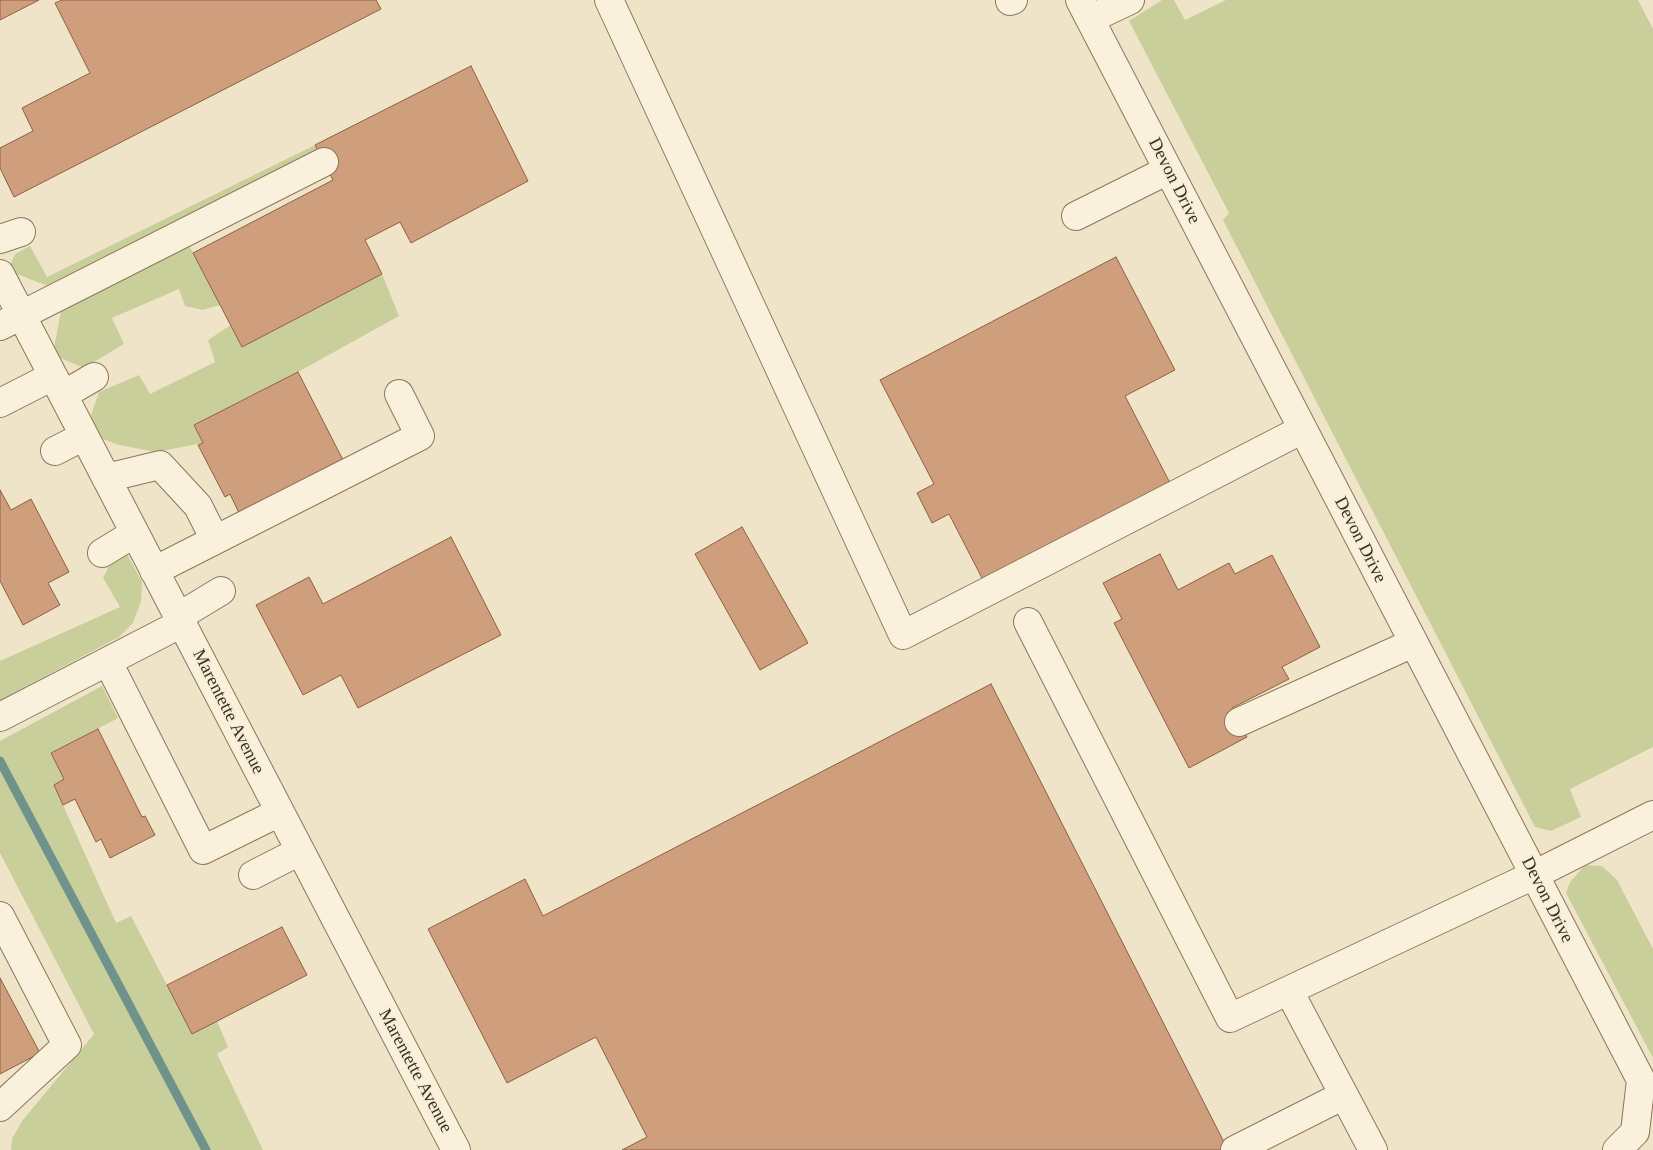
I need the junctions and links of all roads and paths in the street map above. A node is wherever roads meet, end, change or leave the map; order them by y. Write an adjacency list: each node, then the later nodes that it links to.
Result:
1 (609, 0): 13 (street)
2 (1130, 0): 3 (street)
3 (1085, 10): 5 (street, Devon Drive)
4 (324, 162): 8 (street)
5 (1168, 170): 6 (street); 13 (street, Devon Drive)
6 (1076, 216)
7 (0, 274): 8 (street, Marentette Avenue)
8 (11, 321): 10 (street, Marentette Avenue)
9 (94, 377): 10 (street)
10 (58, 386): 12 (street); 14 (street, Marentette Avenue)
11 (399, 394): 18 (street)
12 (0, 403)
13 (1303, 429): 24 (street, Devon Drive)
14 (84, 436): 15 (street); 16 (street, Marentette Avenue)
15 (55, 451)
16 (106, 478): 17 (street, Marentette Avenue); 18 (street)
17 (135, 533): 19 (street); 20 (street, Marentette Avenue)
18 (215, 540): 20 (street)
19 (102, 553)
20 (154, 571): 22 (street, Marentette Avenue)
21 (221, 591): 22 (street)
22 (180, 620): 25 (street); 28 (street, Marentette Avenue)
23 (1028, 622): 34 (street)
24 (1413, 642): 27 (street); 32 (street, Devon Drive)
25 (108, 662): 26 (street); 28 (street)
26 (0, 717)
27 (1240, 722)
28 (280, 812): 30 (street, Marentette Avenue)
29 (1653, 815): 32 (street)
30 (300, 851): 31 (street); 37 (street, Marentette Avenue)
31 (253, 875)
32 (1534, 875): 34 (street); 40 (street, Devon Drive)
33 (0, 916): 36 (street)
34 (1289, 991): 35 (street)
35 (1344, 1095): 38 (street); 39 (street)
36 (0, 1107)
37 (456, 1150)
38 (1236, 1150)
39 (1373, 1150)
40 (1617, 1150)

